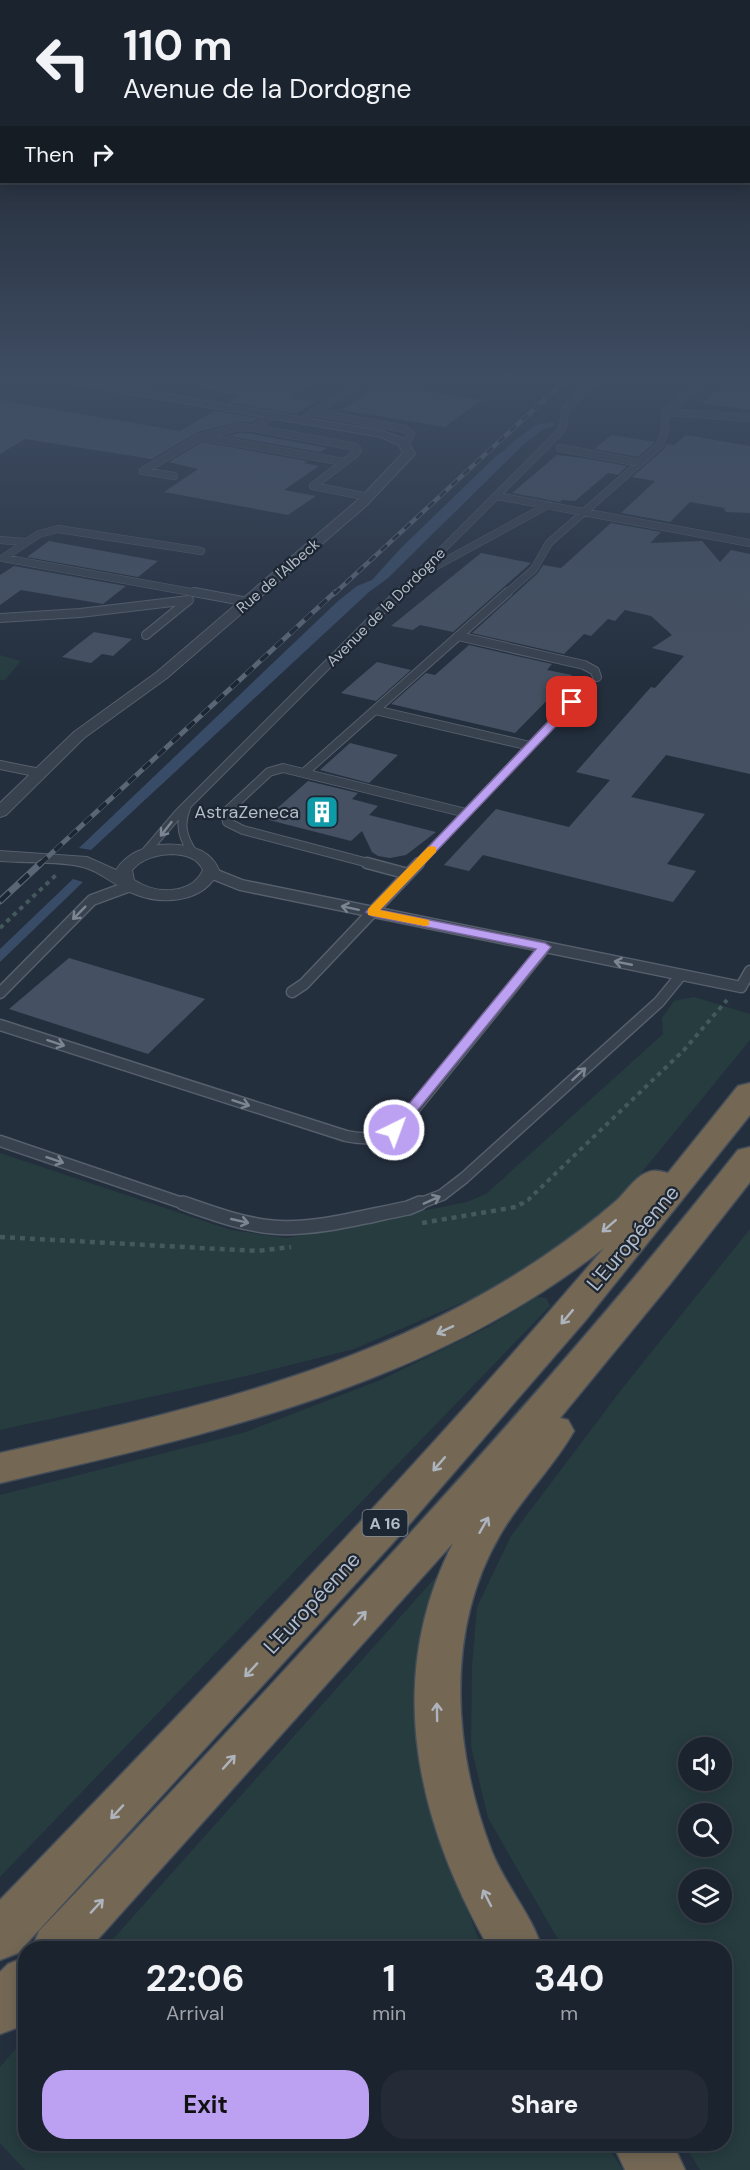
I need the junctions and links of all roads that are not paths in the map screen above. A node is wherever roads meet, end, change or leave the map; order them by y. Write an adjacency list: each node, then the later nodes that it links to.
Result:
1 (322, 479): 6 (lane)
2 (385, 479): 6 (street, Rue de l'Albeck)
3 (513, 479): 5 (lane, Avenue de la Dordogne)
4 (621, 479): 8 (lane)
5 (497, 496): 7 (lane); 13 (lane, Avenue de la Dordogne)
6 (369, 497): 16 (street, Rue de l'Albeck)
7 (548, 505): 8 (lane); 13 (lane)
8 (583, 512): 11 (lane); 19 (lane)
9 (0, 540): 10 (lane)
10 (26, 542): 12 (lane); 14 (lane)
11 (750, 543)
12 (201, 550)
13 (417, 576): 27 (lane, Avenue de la Dordogne)
14 (199, 592): 15 (lane); 16 (lane)
15 (189, 600): 17 (lane); 18 (lane)
16 (248, 602): 26 (street, Rue de l'Albeck)
17 (0, 618)
18 (146, 635)
19 (458, 636): 20 (lane); 22 (lane)
20 (597, 677)
21 (586, 688): 23 (lane)
22 (375, 710): 23 (lane); 25 (lane)
23 (530, 746): 29 (lane)
24 (0, 765): 26 (lane)
25 (305, 772): 29 (lane); 35 (lane)
26 (40, 773): 28 (street, Rue de l'Albeck)
27 (188, 805): 30 (lane); 31 (lane, Avenue de la Dordogne, one-way to 31)
28 (0, 813)
29 (466, 813): 35 (lane)
30 (193, 853): 31 (street); 34 (street)
31 (142, 855): 33 (street); 36 (street)
32 (0, 856): 33 (street)
33 (73, 859): 36 (street)
34 (211, 873): 36 (street); 37 (lane, one-way to 34)
35 (408, 874): 37 (lane)
36 (128, 884): 42 (lane, one-way to 42)
37 (372, 912): 38 (lane); 41 (lane)
38 (545, 947): 40 (lane, one-way to 38); 43 (lane, one-way to 38)
39 (750, 971): 40 (lane)
40 (681, 975): 46 (lane, one-way to 40)
41 (292, 992)
42 (0, 993)
43 (0, 1025)
44 (750, 1077): 48 (highway, one-way to 48)
45 (750, 1093): 51 (highway, L'Européenne / A 16, one-way to 51)
46 (0, 1141)
47 (750, 1159): 52 (highway, A 16, one-way to 47); 53 (highway, one-way to 47)
48 (379, 1360): 49 (highway); 50 (highway)
49 (0, 1449)
50 (0, 1468)
51 (0, 1936)
52 (63, 1941)
53 (513, 1941)
54 (18, 1990): 55 (highway)
55 (0, 2009)
56 (645, 2151): 57 (highway)
57 (657, 2170)

